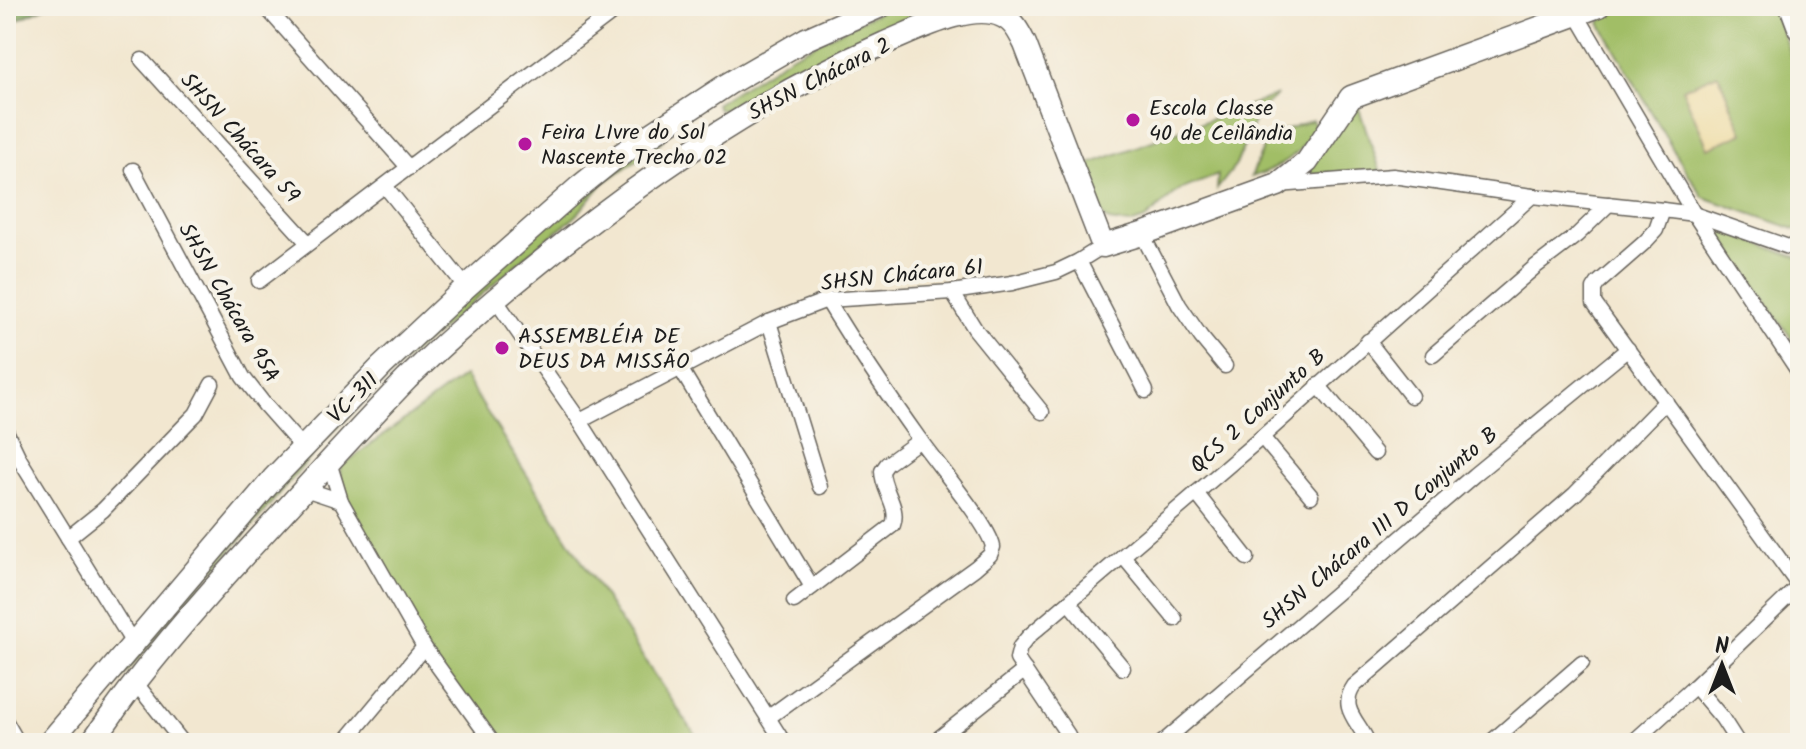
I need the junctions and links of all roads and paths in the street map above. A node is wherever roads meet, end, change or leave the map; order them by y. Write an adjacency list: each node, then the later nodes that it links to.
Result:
1 (265, 6): 13 (street)
2 (621, 6): 13 (street)
3 (881, 6): 9 (main road, VC-311)
4 (1599, 6): 6 (main road)
5 (1791, 6): 7 (main road)
6 (1577, 15): 15 (main road); 20 (street)
7 (1800, 30)
8 (142, 60): 22 (street, SHSN Chácara 59)
9 (702, 100): 10 (main road, VC-311); 11 (main road)
10 (663, 126): 12 (main road); 27 (main road, VC-311)
11 (720, 131): 12 (main road, SHSN Chácara 2); 23 (main road, SHSN Chácara 2)
12 (679, 158): 29 (main road, SHSN Chácara 2)
13 (409, 168): 16 (street)
14 (133, 170): 48 (street, SHSN Chácara 95A)
15 (1278, 185): 17 (street); 21 (main road)
16 (385, 186): 22 (street); 27 (street)
17 (1532, 196): 18 (street); 32 (street, QCS 2 Conjunto B)
18 (1609, 204): 19 (street); 34 (street)
19 (1663, 210): 20 (street); 33 (street)
20 (1694, 214): 24 (street); 37 (street)
21 (1142, 234): 23 (main road); 35 (street)
22 (308, 243): 26 (street)
23 (1103, 246): 25 (street, SHSN Chácara 61)
24 (1800, 251)
25 (1079, 261): 28 (street, SHSN Chácara 61); 40 (street)
26 (259, 281)
27 (466, 287): 48 (main road, VC-311)
28 (952, 292): 30 (street, SHSN Chácara 61); 43 (street)
29 (495, 299): 44 (street); 50 (main road, SHSN Chácara 2)
30 (827, 300): 31 (street, SHSN Chácara 61); 47 (street)
31 (769, 322): 36 (street, SHSN Chácara 61); 51 (street)
32 (1368, 341): 39 (street, QCS 2 Conjunto B); 41 (street)
33 (1628, 349): 42 (street); 82 (street, SHSN Chácara 111 D Conjunto B)
34 (1433, 355)
35 (1225, 366)
36 (680, 368): 44 (street, SHSN Chácara 61); 60 (street)
37 (1800, 374)
38 (212, 384): 56 (street)
39 (1318, 385): 46 (street, QCS 2 Conjunto B); 49 (street)
40 (1146, 391)
41 (1411, 396)
42 (1666, 401): 59 (street); 83 (street)
43 (1042, 412)
44 (580, 421): 71 (street)
45 (6, 431): 56 (street)
46 (1262, 437): 53 (street, QCS 2 Conjunto B); 54 (street)
47 (920, 440): 60 (street); 71 (street)
48 (302, 447): 64 (main road, VC-311)
49 (1375, 453)
50 (329, 462): 52 (main road, SHSN Chácara 2); 55 (street)
51 (820, 487)
52 (305, 489): 55 (street); 69 (main road, SHSN Chácara 2)
53 (1196, 493): 57 (street, QCS 2 Conjunto B); 58 (street)
54 (1311, 496)
55 (341, 501): 65 (street)
56 (68, 538): 64 (street)
57 (1123, 556): 62 (street, QCS 2 Conjunto B); 63 (street)
58 (1247, 558)
59 (1800, 586): 70 (street)
60 (812, 587): 61 (street)
61 (794, 601)
62 (1069, 603): 67 (street, QCS 2 Conjunto B); 68 (street)
63 (1175, 619)
64 (133, 643): 75 (main road, VC-311)
65 (424, 647): 78 (street); 79 (street)
66 (1582, 663): 84 (street)
67 (1021, 664): 73 (street); 81 (street, QCS 2 Conjunto B)
68 (1123, 668)
69 (135, 682): 76 (main road, SHSN Chácara 2); 77 (street)
70 (1695, 686): 85 (street); 86 (street)
71 (769, 717): 80 (street)
72 (6, 722): 74 (street)
73 (1068, 735)
74 (18, 743)
75 (49, 743)
76 (91, 743)
77 (183, 743)
78 (344, 743)
79 (493, 743)
80 (784, 743)
81 (933, 743)
82 (1162, 743)
83 (1368, 743)
84 (1490, 743)
85 (1632, 743)
86 (1738, 743)

